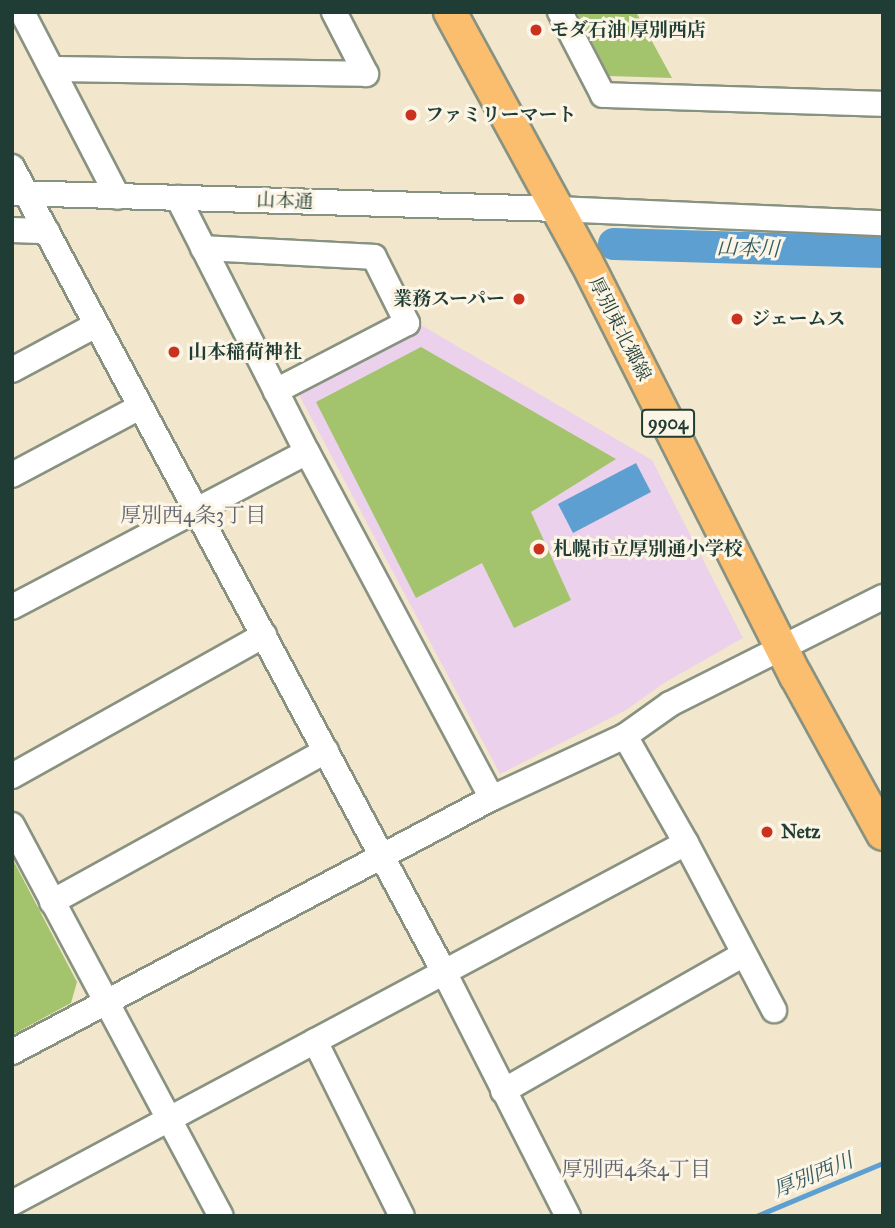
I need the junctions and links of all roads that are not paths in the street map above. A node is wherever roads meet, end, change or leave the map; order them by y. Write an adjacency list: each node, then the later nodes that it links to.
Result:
1 (22, 12): 5 (street)
2 (334, 12): 5 (street)
3 (450, 12): 10 (main road, 厚別東北郷線 / 9904)
4 (560, 12): 6 (street)
5 (52, 69): 8 (street)
6 (883, 104)
7 (12, 167): 9 (street)
8 (118, 197): 9 (street, 山本通); 11 (street, 山本通)
9 (32, 209): 13 (street, 山本通); 14 (street)
10 (557, 209): 11 (street, 山本通); 12 (street, 山本通); 24 (main road, 厚別東北郷線 / 9904)
11 (190, 223): 16 (street); 16 (street)
12 (883, 223)
13 (12, 230)
14 (96, 325): 15 (street); 17 (street)
15 (12, 370)
16 (276, 391): 18 (street)
17 (140, 407): 19 (street); 20 (street)
18 (307, 452): 20 (street); 28 (street)
19 (12, 475)
20 (196, 509): 22 (street); 23 (street)
21 (883, 597): 24 (street)
22 (12, 607)
23 (264, 635): 26 (street); 27 (street)
24 (781, 646): 25 (street); 30 (main road, 厚別東北郷線 / 9904)
25 (625, 736): 28 (street); 31 (street)
26 (326, 751): 32 (street); 33 (street)
27 (12, 776)
28 (492, 798): 32 (street)
29 (12, 825): 33 (street)
30 (883, 834)
31 (686, 844): 34 (street); 35 (street)
32 (382, 856): 35 (street); 36 (street)
33 (52, 902): 36 (street)
34 (744, 954): 37 (street); 40 (street)
35 (444, 972): 38 (street); 40 (street)
36 (108, 1001): 39 (street); 41 (street)
37 (774, 1010)
38 (315, 1041): 41 (street); 44 (street)
39 (12, 1052)
40 (503, 1091): 45 (street)
41 (170, 1119): 42 (street); 43 (street)
42 (12, 1203)
43 (221, 1216)
44 (402, 1216)
45 (568, 1216)

